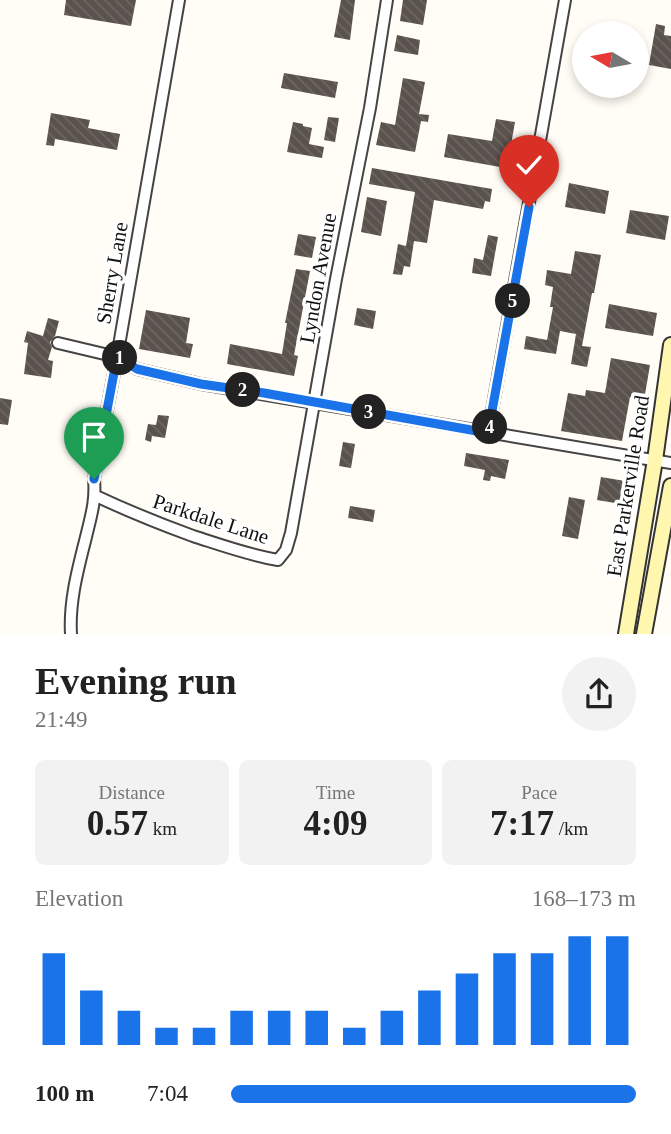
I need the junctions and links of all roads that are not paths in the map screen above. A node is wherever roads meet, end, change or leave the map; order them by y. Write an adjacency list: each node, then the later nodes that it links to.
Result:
1 (179, 0): 6 (street, Sherry Lane)
2 (387, 0): 7 (street, Lyndon Avenue)
3 (565, 0): 8 (street)
4 (58, 343): 6 (street)
5 (671, 352): 9 (main road, East Parkerville Road)
6 (117, 357): 7 (street); 12 (street, Sherry Lane)
7 (315, 402): 8 (street); 13 (street, Lyndon Avenue)
8 (488, 433): 9 (street)
9 (654, 460): 10 (street); 15 (main road, East Parkerville Road)
10 (671, 463)
11 (671, 486): 16 (main road, East Parkerville Road)
12 (96, 496): 13 (street, Parkdale Lane); 14 (street, Sherry Lane)
13 (278, 560)
14 (71, 634)
15 (626, 634)
16 (644, 634)

